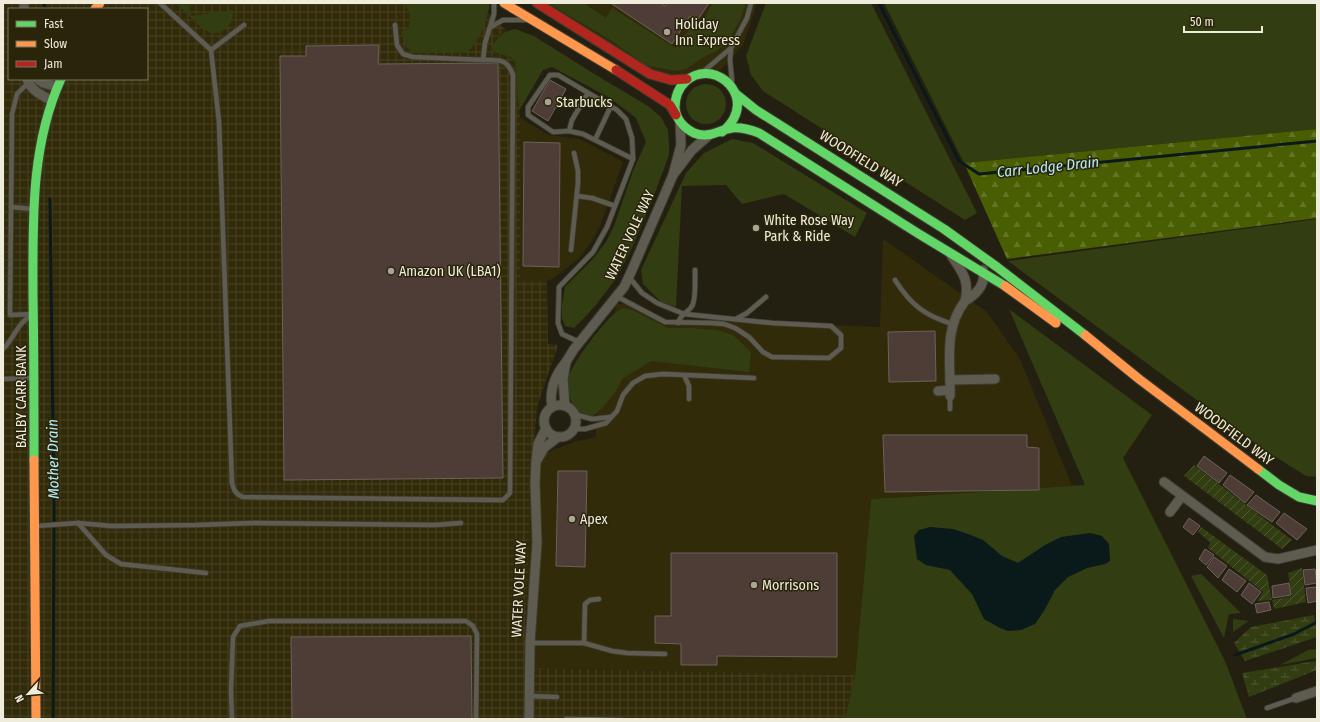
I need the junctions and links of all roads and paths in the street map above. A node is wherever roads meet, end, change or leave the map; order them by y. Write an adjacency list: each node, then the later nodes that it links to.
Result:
1 (160, 3): 11 (lane)
2 (494, 3): 9 (lane)
3 (504, 3): 6 (street)
4 (537, 3): 16 (street)
5 (751, 3): 10 (lane)
6 (536, 22): 9 (lane); 22 (street)
7 (244, 25): 11 (lane)
8 (395, 25): 12 (lane)
9 (491, 27): 12 (lane)
10 (731, 48): 13 (lane); 18 (lane)
11 (210, 50): 12 (lane)
12 (483, 60)
13 (700, 74): 16 (street); 18 (street)
14 (29, 80): 20 (street); 32 (lane)
15 (38, 80): 17 (street)
16 (687, 80): 22 (street)
17 (59, 83): 20 (street, BALBY CARR BANK)
18 (734, 92): 24 (street); 34 (street, WOODFIELD WAY)
19 (588, 93): 21 (lane); 23 (lane); 23 (lane)
20 (52, 101): 33 (street, BALBY CARR BANK)
21 (611, 106): 26 (lane); 28 (lane)
22 (678, 119): 25 (street); 29 (street, WATER VOLE WAY)
23 (569, 131): 26 (lane)
24 (722, 132): 25 (street); 36 (street, WOODFIELD WAY)
25 (708, 136): 29 (street, WATER VOLE WAY)
26 (595, 140): 28 (lane)
27 (574, 153): 30 (lane)
28 (633, 159): 31 (lane)
29 (673, 175): 39 (street, WATER VOLE WAY)
30 (577, 196): 31 (lane); 35 (lane)
31 (615, 206): 49 (lane)
32 (11, 207): 33 (lane); 44 (lane)
33 (34, 209): 44 (street, BALBY CARR BANK)
34 (971, 248): 38 (street, WOODFIELD WAY); 57 (street, WOODFIELD WAY)
35 (571, 250)
36 (950, 253): 38 (street, WOODFIELD WAY); 43 (street, WOODFIELD WAY)
37 (695, 270): 45 (lane)
38 (984, 273): 43 (street, WOODFIELD WAY); 57 (street, WOODFIELD WAY)
39 (629, 277): 41 (street, WATER VOLE WAY); 45 (lane)
40 (895, 280): 48 (lane)
41 (616, 296): 47 (lane); 49 (street, WATER VOLE WAY)
42 (766, 297): 46 (lane)
43 (965, 301): 48 (street, WOODFIELD WAY)
44 (34, 314): 50 (lane); 53 (street, BALBY CARR BANK)
45 (684, 314): 46 (lane); 47 (lane)
46 (736, 319): 47 (lane)
47 (678, 323)
48 (952, 324): 58 (street, WOODFIELD WAY)
49 (579, 342): 51 (street, WATER VOLE WAY)
50 (3, 349)
51 (566, 362): 62 (street, WATER VOLE WAY); 63 (street, WATER VOLE WAY)
52 (684, 375): 54 (lane); 61 (lane); 66 (lane)
53 (35, 378): 55 (lane); 77 (street, BALBY CARR BANK)
54 (754, 378)
55 (3, 379)
56 (996, 379): 58 (street)
57 (1139, 379): 73 (street, WOODFIELD WAY)
58 (950, 380): 60 (street, WOODFIELD WAY)
59 (938, 391): 60 (street)
60 (950, 393): 64 (lane)
61 (689, 399)
62 (565, 406): 63 (street); 65 (street)
63 (552, 407): 67 (street)
64 (950, 409)
65 (574, 414): 66 (lane); 68 (street)
66 (611, 417): 68 (lane)
67 (546, 428): 69 (street); 70 (street, WATER VOLE WAY)
68 (574, 429): 69 (street)
69 (558, 437): 70 (street, WATER VOLE WAY)
70 (536, 462): 81 (street, WATER VOLE WAY)
71 (1164, 482): 72 (street)
72 (1182, 496): 74 (street); 78 (street)
73 (1317, 501)
74 (1170, 512)
75 (78, 523): 76 (lane); 77 (lane); 79 (lane)
76 (461, 523)
77 (36, 526): 89 (street, BALBY CARR BANK)
78 (1317, 550)
79 (206, 572)
80 (599, 599): 82 (lane)
81 (530, 643): 82 (lane); 85 (street, WATER VOLE WAY)
82 (584, 643): 83 (lane)
83 (664, 654)
84 (1317, 691): 87 (street)
85 (529, 696): 86 (lane); 92 (street, WATER VOLE WAY)
86 (557, 696)
87 (1296, 698): 88 (lane)
88 (1267, 708)
89 (36, 719)
90 (232, 719): 91 (lane)
91 (476, 719)
92 (529, 719)

